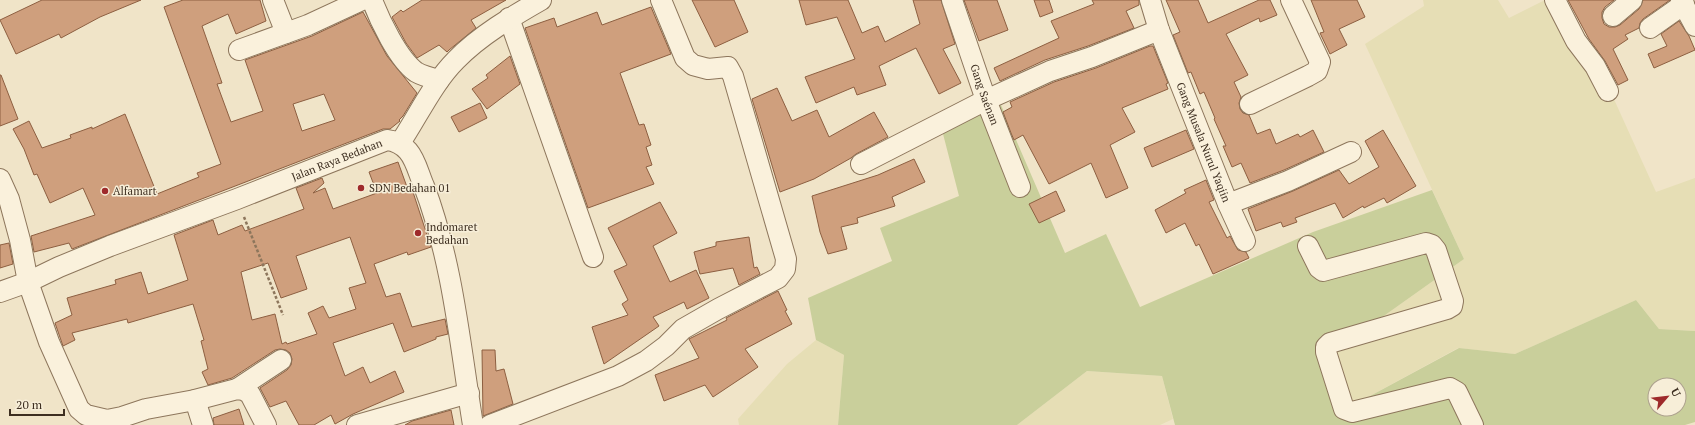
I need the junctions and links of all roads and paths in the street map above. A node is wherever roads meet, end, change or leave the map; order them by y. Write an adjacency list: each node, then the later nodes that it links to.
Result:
1 (273, 0): 17 (street)
2 (362, 0): 17 (street)
3 (372, 0): 19 (street)
4 (541, 0): 13 (street)
5 (661, 0): 44 (street)
6 (952, 0): 21 (street, Gang Saénan)
7 (1150, 0): 16 (street, Gang Musala Nurul Yaqiin)
8 (1291, 0): 22 (street)
9 (1555, 0): 20 (street)
10 (1632, 0): 12 (street)
11 (1682, 2): 14 (street); 15 (street)
12 (1613, 16)
13 (509, 18): 19 (street); 32 (street)
14 (1695, 26)
15 (1650, 28)
16 (1159, 30): 21 (street); 29 (street, Gang Musala Nurul Yaqiin)
17 (286, 33): 18 (street)
18 (239, 50)
19 (440, 80): 23 (street)
20 (1608, 92)
21 (986, 100): 25 (street); 27 (street, Gang Saénan)
22 (1250, 104)
23 (400, 143): 28 (street, Jalan Raya Bedahan); 38 (street)
24 (1351, 152): 29 (street, Gang Musala Nurul Yaqiin)
25 (860, 164)
26 (0, 179): 33 (street)
27 (1020, 187)
28 (237, 199): 33 (street, Jalan Raya Bedahan); 35 (path)
29 (1228, 204): 30 (street)
30 (1245, 241)
31 (1308, 246): 45 (street)
32 (593, 257)
33 (28, 282): 34 (street, Jalan Raya Bedahan); 39 (street)
34 (0, 292)
35 (283, 315)
36 (281, 360): 37 (street)
37 (237, 389): 39 (street); 41 (street)
38 (468, 393): 42 (street); 43 (street)
39 (195, 400): 40 (street)
40 (203, 425)
41 (266, 425)
42 (357, 425)
43 (473, 425)
44 (490, 425)
45 (1473, 425)

